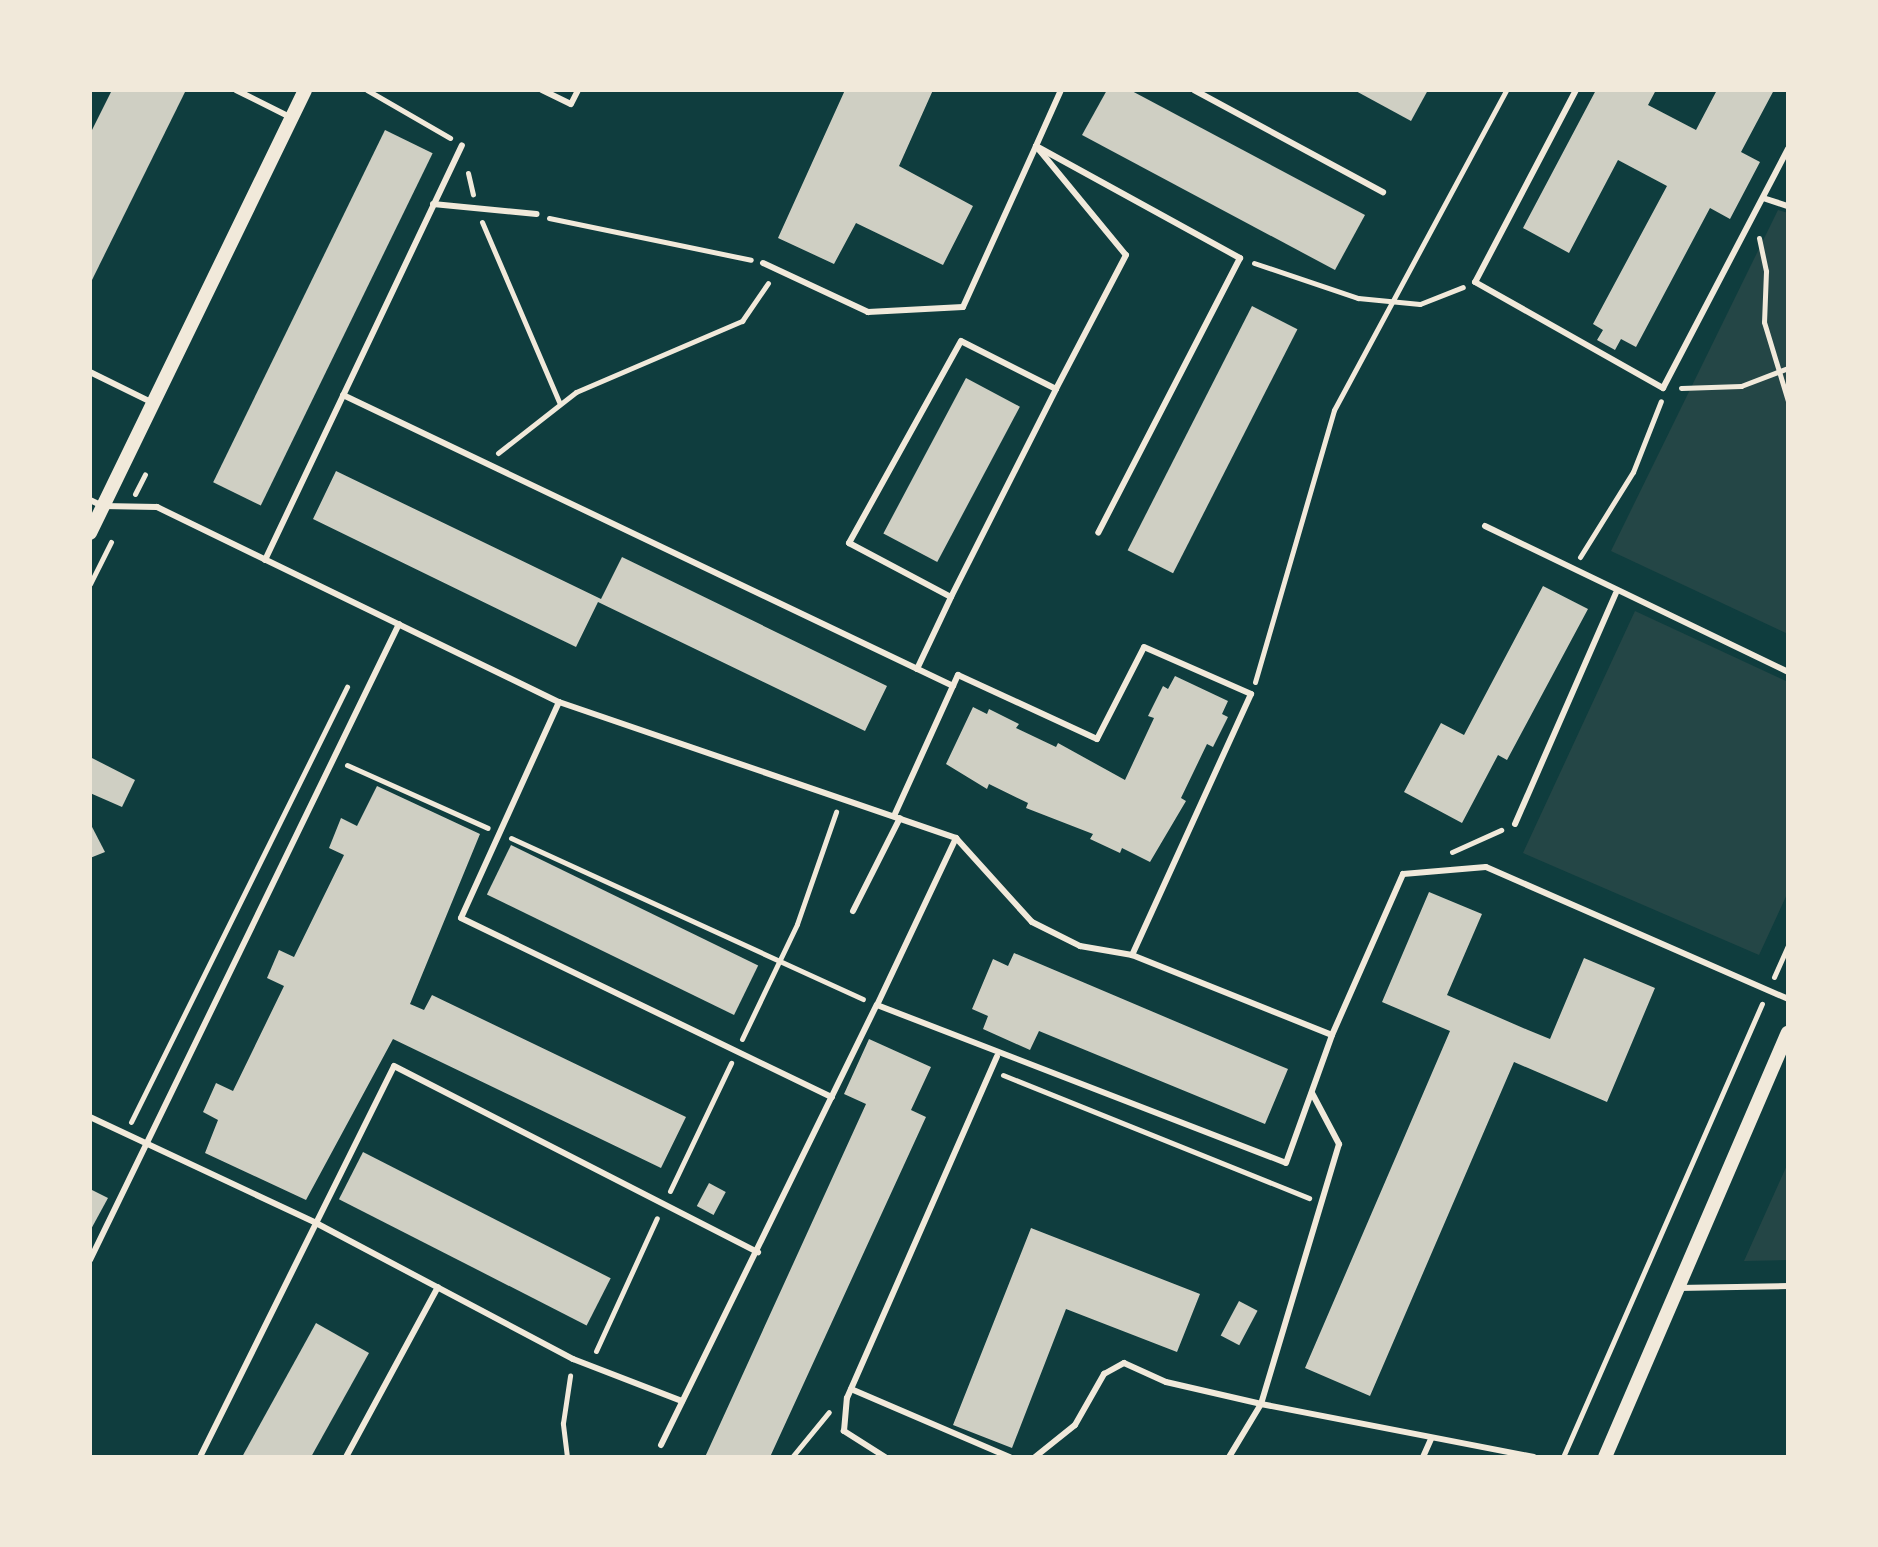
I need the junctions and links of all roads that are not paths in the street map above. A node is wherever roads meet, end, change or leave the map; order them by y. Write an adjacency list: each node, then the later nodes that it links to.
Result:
1 (236, 90): 8 (lane)
2 (305, 90): 8 (street)
3 (542, 90): 4 (lane)
4 (578, 90)
5 (1061, 90): 10 (lane)
6 (1194, 90): 12 (lane)
7 (1576, 90): 13 (lane)
8 (291, 118): 21 (street)
9 (462, 145): 14 (lane)
10 (1036, 146): 17 (lane); 19 (lane); 25 (lane)
11 (1788, 149): 13 (lane)
12 (1383, 192)
13 (1763, 198): 15 (lane)
14 (433, 204): 16 (lane); 20 (lane)
15 (1788, 206)
16 (537, 214)
17 (763, 263)
18 (90, 372): 21 (lane)
19 (1056, 389): 28 (lane); 28 (lane)
20 (343, 395): 26 (lane); 30 (lane)
21 (153, 403): 22 (street)
22 (97, 503): 24 (street); 26 (lane)
23 (1485, 526): 27 (lane)
24 (90, 533)
25 (1098, 533)
26 (265, 560): 29 (lane)
27 (1616, 593): 31 (lane); 35 (lane)
28 (951, 597): 30 (lane)
29 (399, 624): 33 (lane); 47 (lane)
30 (917, 669): 32 (lane)
31 (1788, 672)
32 (953, 686): 34 (lane); 38 (lane)
33 (559, 702): 34 (lane); 45 (lane)
34 (897, 817): 36 (lane); 37 (lane)
35 (1515, 824)
36 (956, 838): 38 (lane); 40 (lane)
37 (853, 911)
38 (1132, 955): 42 (lane)
39 (1788, 999): 42 (lane)
40 (877, 1005): 43 (lane); 45 (lane)
41 (1788, 1033): 53 (street)
42 (1332, 1035): 44 (lane)
43 (997, 1056): 44 (lane); 54 (lane)
44 (1312, 1093): 56 (lane)
45 (832, 1097): 49 (lane)
46 (90, 1117): 47 (lane)
47 (146, 1143): 48 (lane); 50 (lane)
48 (316, 1223): 49 (lane); 52 (lane); 59 (lane)
49 (758, 1252): 55 (lane)
50 (90, 1260)
51 (1788, 1286): 53 (lane)
52 (438, 1287): 55 (lane); 60 (lane)
53 (1678, 1288): 67 (street)
54 (851, 1389): 61 (lane); 62 (lane)
55 (682, 1401): 58 (lane)
56 (1261, 1404): 57 (lane); 63 (lane); 64 (lane)
57 (1431, 1439): 65 (lane); 66 (lane)
58 (661, 1445)
59 (200, 1457)
60 (346, 1457)
61 (885, 1457)
62 (1010, 1457)
63 (1035, 1457)
64 (1229, 1457)
65 (1423, 1457)
66 (1534, 1457)
67 (1605, 1457)

